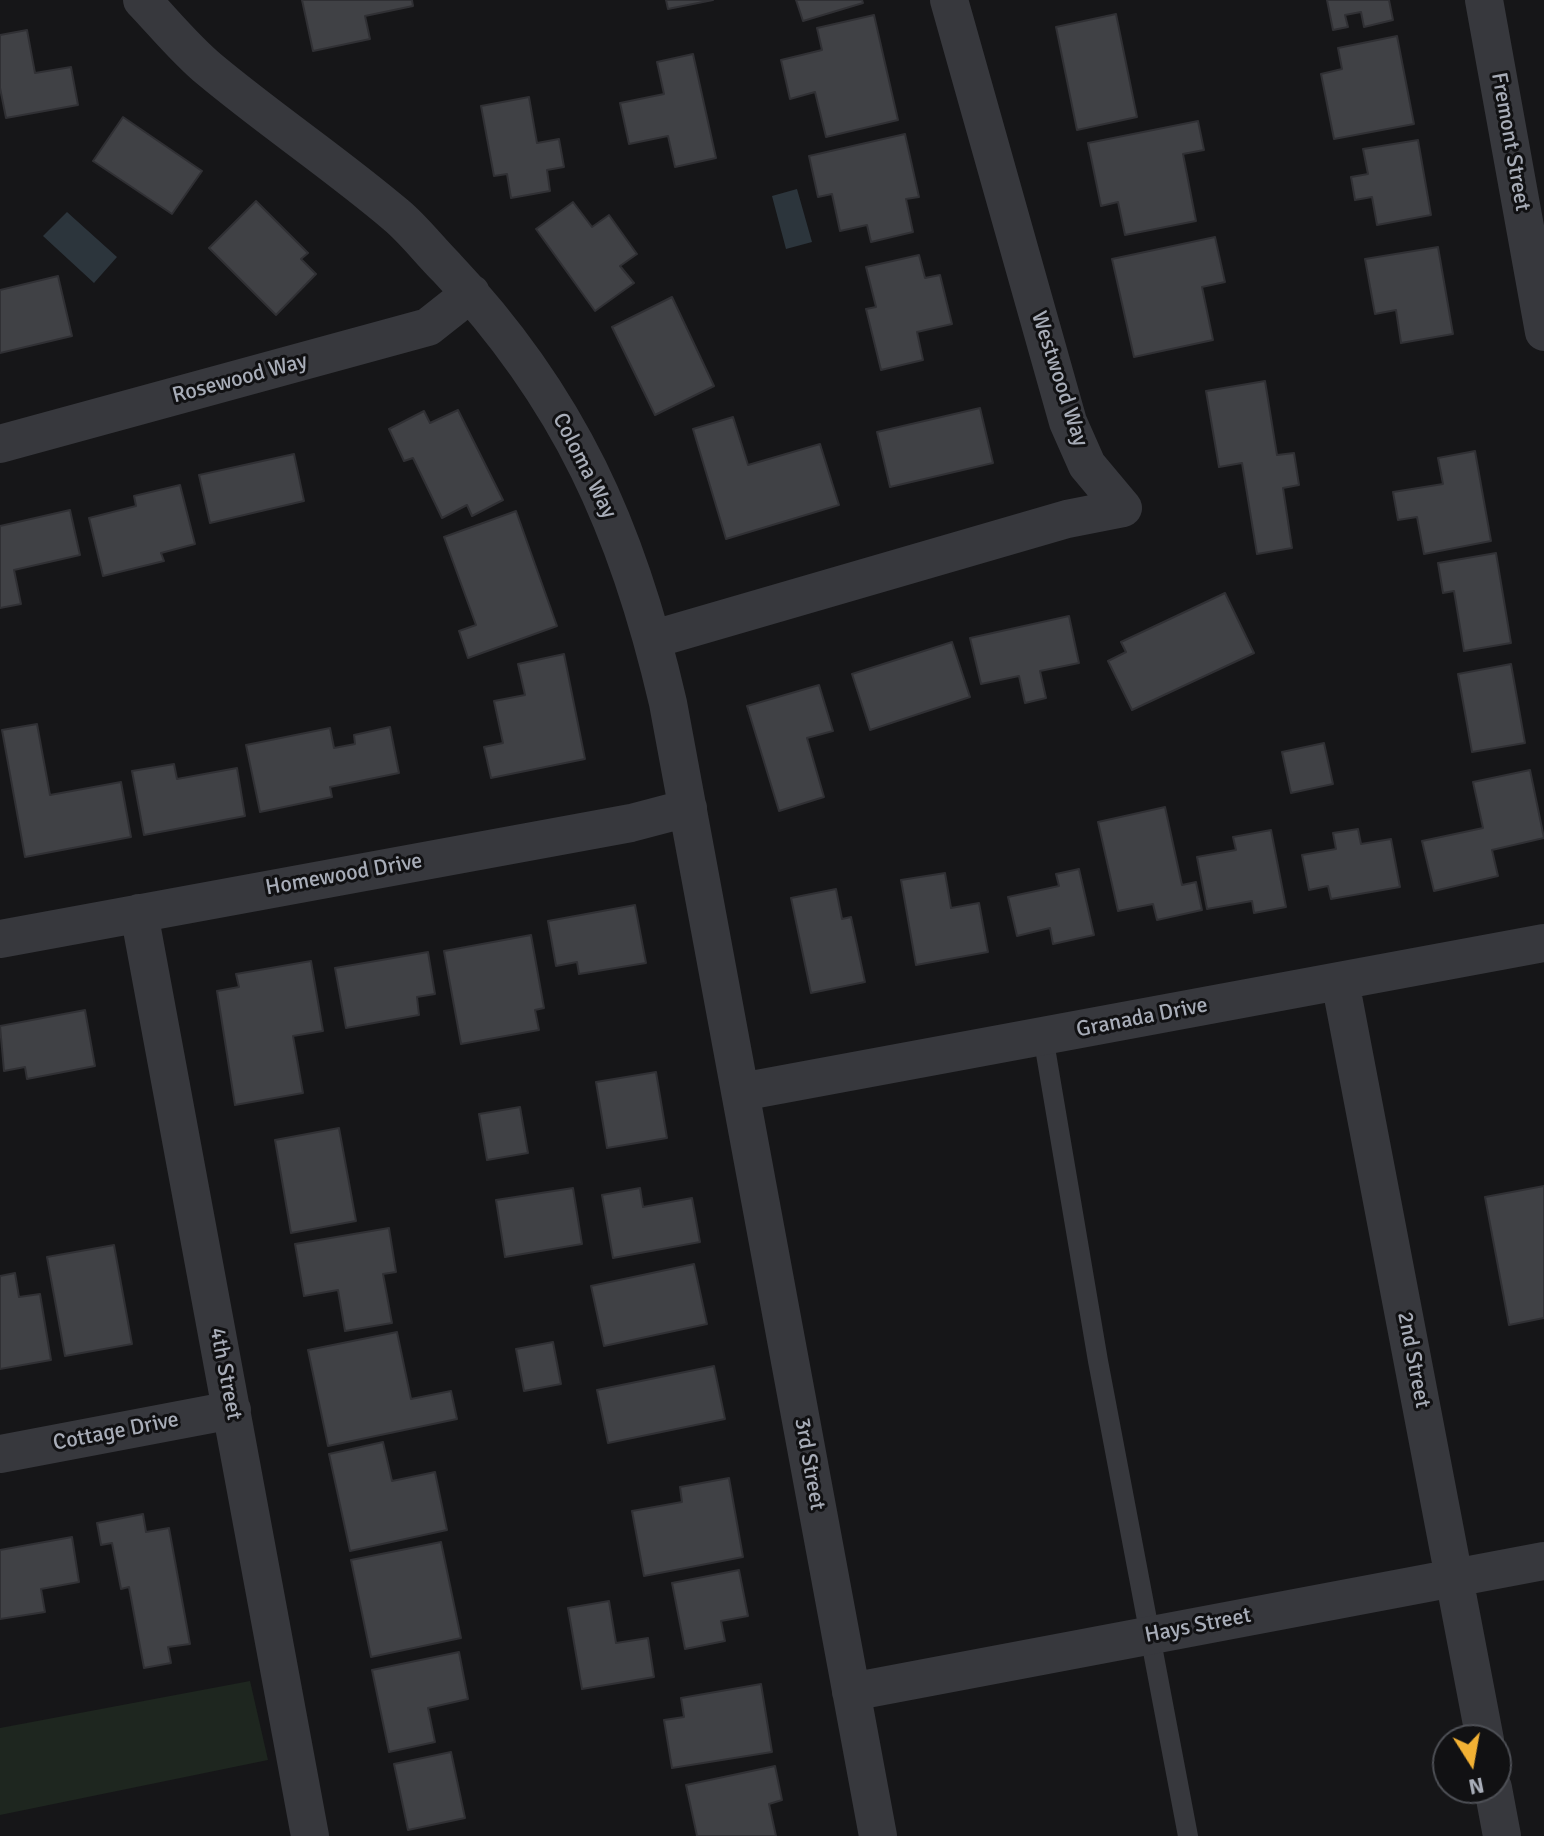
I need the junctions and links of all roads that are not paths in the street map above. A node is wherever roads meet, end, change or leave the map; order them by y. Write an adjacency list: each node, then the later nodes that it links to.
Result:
1 (142, 0): 4 (street, Coloma Way)
2 (949, 0): 7 (street, Westwood Way)
3 (1484, 0): 5 (street, Fremont Street)
4 (471, 293): 6 (street, Rosewood Way); 7 (street, Coloma Way)
5 (1544, 332)
6 (0, 444)
7 (654, 639): 8 (street, Coloma Way)
8 (688, 808): 9 (street, Homewood Drive); 14 (street, Coloma Way)
9 (139, 913): 10 (street, Homewood Drive); 15 (street, 4th Street)
10 (0, 939)
11 (1544, 943): 12 (street, Granada Drive)
12 (1340, 981): 13 (street, Granada Drive); 18 (street, 2nd Street)
13 (1043, 1036): 14 (street, Granada Drive); 19 (lane)
14 (741, 1092): 20 (street, 3rd Street)
15 (232, 1410): 16 (street, Cottage Drive); 23 (street, 4th Street)
16 (0, 1454)
17 (1544, 1561): 18 (street, Hays Street)
18 (1454, 1577): 19 (street, Hays Street); 21 (street, 2nd Street)
19 (1150, 1635): 20 (street, Hays Street); 25 (lane)
20 (851, 1692): 24 (street, 3rd Street)
21 (1482, 1724)
22 (1496, 1804): 26 (street)
23 (310, 1836)
24 (878, 1836)
25 (1188, 1836)
26 (1502, 1836)

